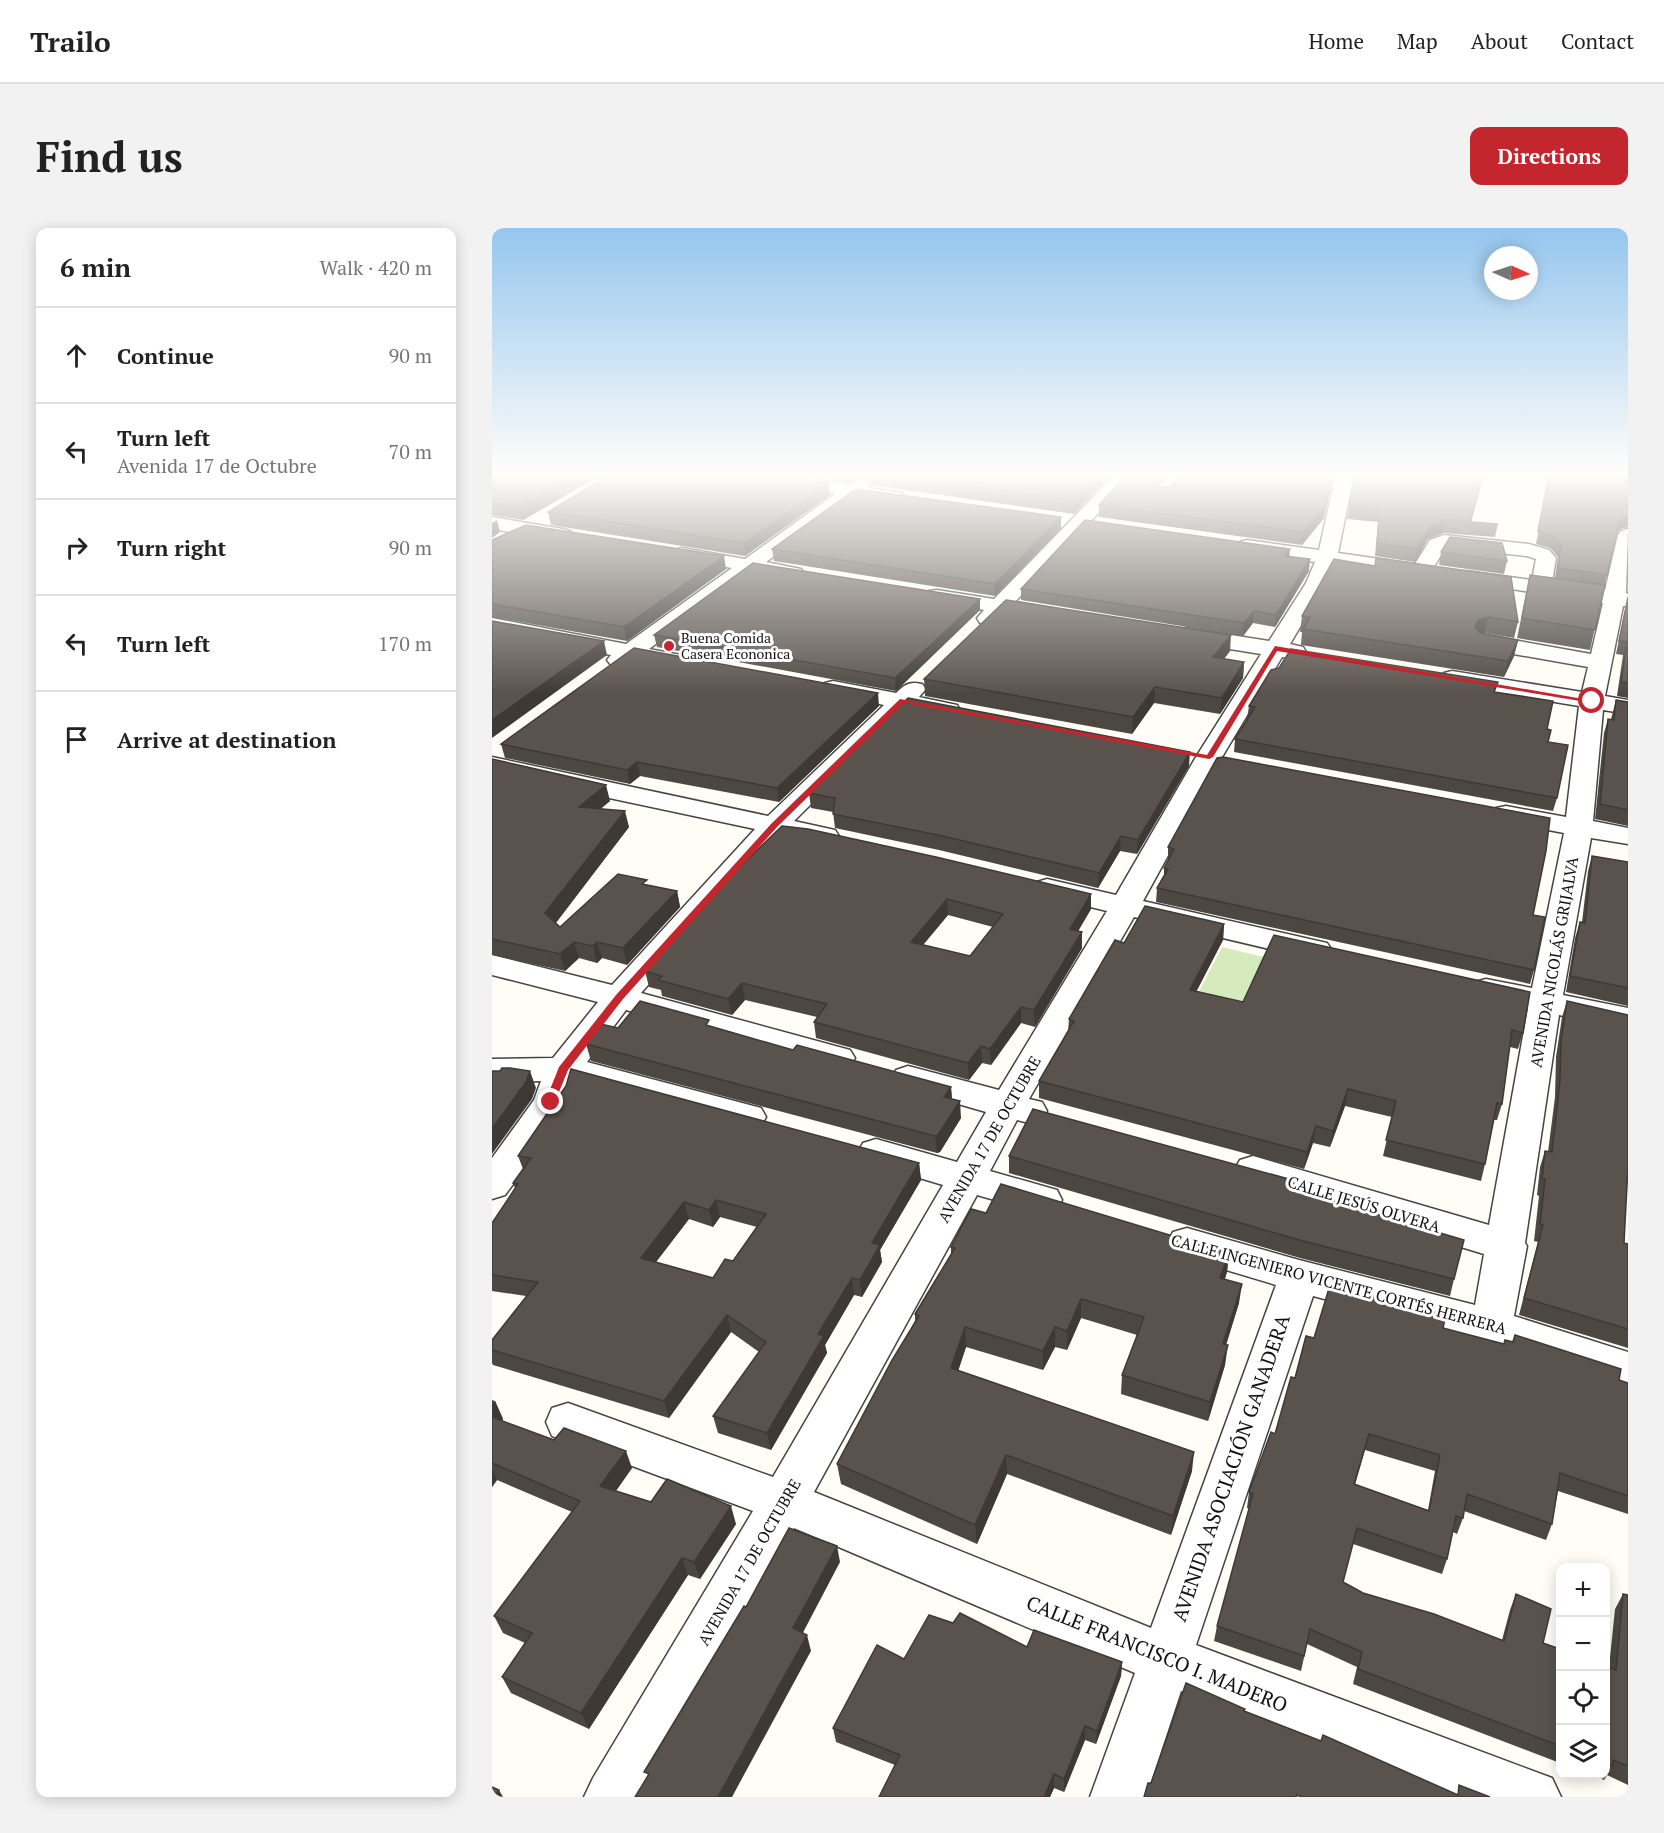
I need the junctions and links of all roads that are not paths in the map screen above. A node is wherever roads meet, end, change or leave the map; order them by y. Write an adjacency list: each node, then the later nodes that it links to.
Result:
1 (774, 547): 10 (street)
2 (1055, 547): 16 (street)
3 (1254, 547): 9 (street)
4 (1329, 547): 9 (street, AVENIDA 17 DE OCTUBRE)
5 (1435, 547): 11 (street)
6 (1503, 547): 13 (street)
7 (1626, 547): 15 (street, AVENIDA NICOLÁS GRIJALVA)
8 (667, 552): 10 (street)
9 (1327, 558): 11 (street); 22 (street, AVENIDA 17 DE OCTUBRE)
10 (750, 565): 12 (street); 23 (street)
11 (1422, 571): 13 (street)
12 (818, 576)
13 (1541, 588): 15 (street)
14 (921, 593): 16 (street)
15 (1620, 599): 25 (street, AVENIDA NICOLÁS GRIJALVA)
16 (1000, 606): 17 (street); 20 (street)
17 (1068, 617)
18 (492, 625): 23 (street)
19 (1171, 632): 22 (street)
20 (968, 638)
21 (1485, 642): 25 (street)
22 (1275, 648): 24 (street); 42 (street, AVENIDA 17 DE OCTUBRE)
23 (630, 652): 26 (street); 28 (street)
24 (1310, 654)
25 (1599, 662): 32 (street, AVENIDA NICOLÁS GRIJALVA)
26 (698, 664)
27 (935, 669): 31 (street)
28 (602, 672)
29 (1427, 674): 32 (street)
30 (812, 684): 31 (street)
31 (902, 701): 34 (street); 37 (street)
32 (1592, 701): 33 (street); 38 (street, AVENIDA NICOLÁS GRIJALVA)
33 (1628, 706)
34 (970, 714)
35 (495, 755): 37 (street)
36 (1486, 810): 38 (street)
37 (774, 825): 40 (street); 46 (street)
38 (1579, 828): 39 (street); 47 (street, AVENIDA NICOLÁS GRIJALVA)
39 (1628, 836)
40 (850, 842)
41 (1020, 881): 42 (street)
42 (1125, 906): 43 (street); 51 (street, AVENIDA 17 DE OCTUBRE)
43 (1347, 957)
44 (492, 965): 46 (street)
45 (1464, 984): 47 (street)
46 (619, 997): 49 (street); 51 (street)
47 (1545, 1002): 48 (street); 60 (street, AVENIDA NICOLÁS GRIJALVA)
48 (1628, 1019)
49 (563, 1069): 50 (street); 53 (street); 57 (street)
50 (492, 1071)
51 (1008, 1105): 52 (street); 56 (street, AVENIDA 17 DE OCTUBRE)
52 (1065, 1121)
53 (787, 1128)
54 (843, 1143): 56 (street)
55 (1227, 1163): 60 (street, CALLE JESÚS OLVERA)
56 (967, 1177): 58 (street); 65 (street, AVENIDA 17 DE OCTUBRE)
57 (492, 1185)
58 (1081, 1211)
59 (1150, 1232): 61 (street, CALLE INGENIERO VICENTE CORTÉS HERRERA)
60 (1507, 1246): 62 (street, AVENIDA NICOLÁS GRIJALVA)
61 (1299, 1276): 62 (street, CALLE INGENIERO VICENTE CORTÉS HERRERA); 66 (street, AVENIDA ASOCIACIÓN GANADERA)
62 (1492, 1326): 63 (street, CALLE INGENIERO VICENTE CORTÉS HERRERA)
63 (1628, 1370)
64 (568, 1422): 65 (street, CALLE FRANCISCO I. MADERO)
65 (784, 1502): 66 (street, CALLE FRANCISCO I. MADERO); 67 (street, AVENIDA 17 DE OCTUBRE)
66 (1164, 1659): 68 (street, AVENIDA ASOCIACIÓN GANADERA); 69 (street, CALLE FRANCISCO I. MADERO)
67 (612, 1797)
68 (1118, 1797)
69 (1533, 1797)

